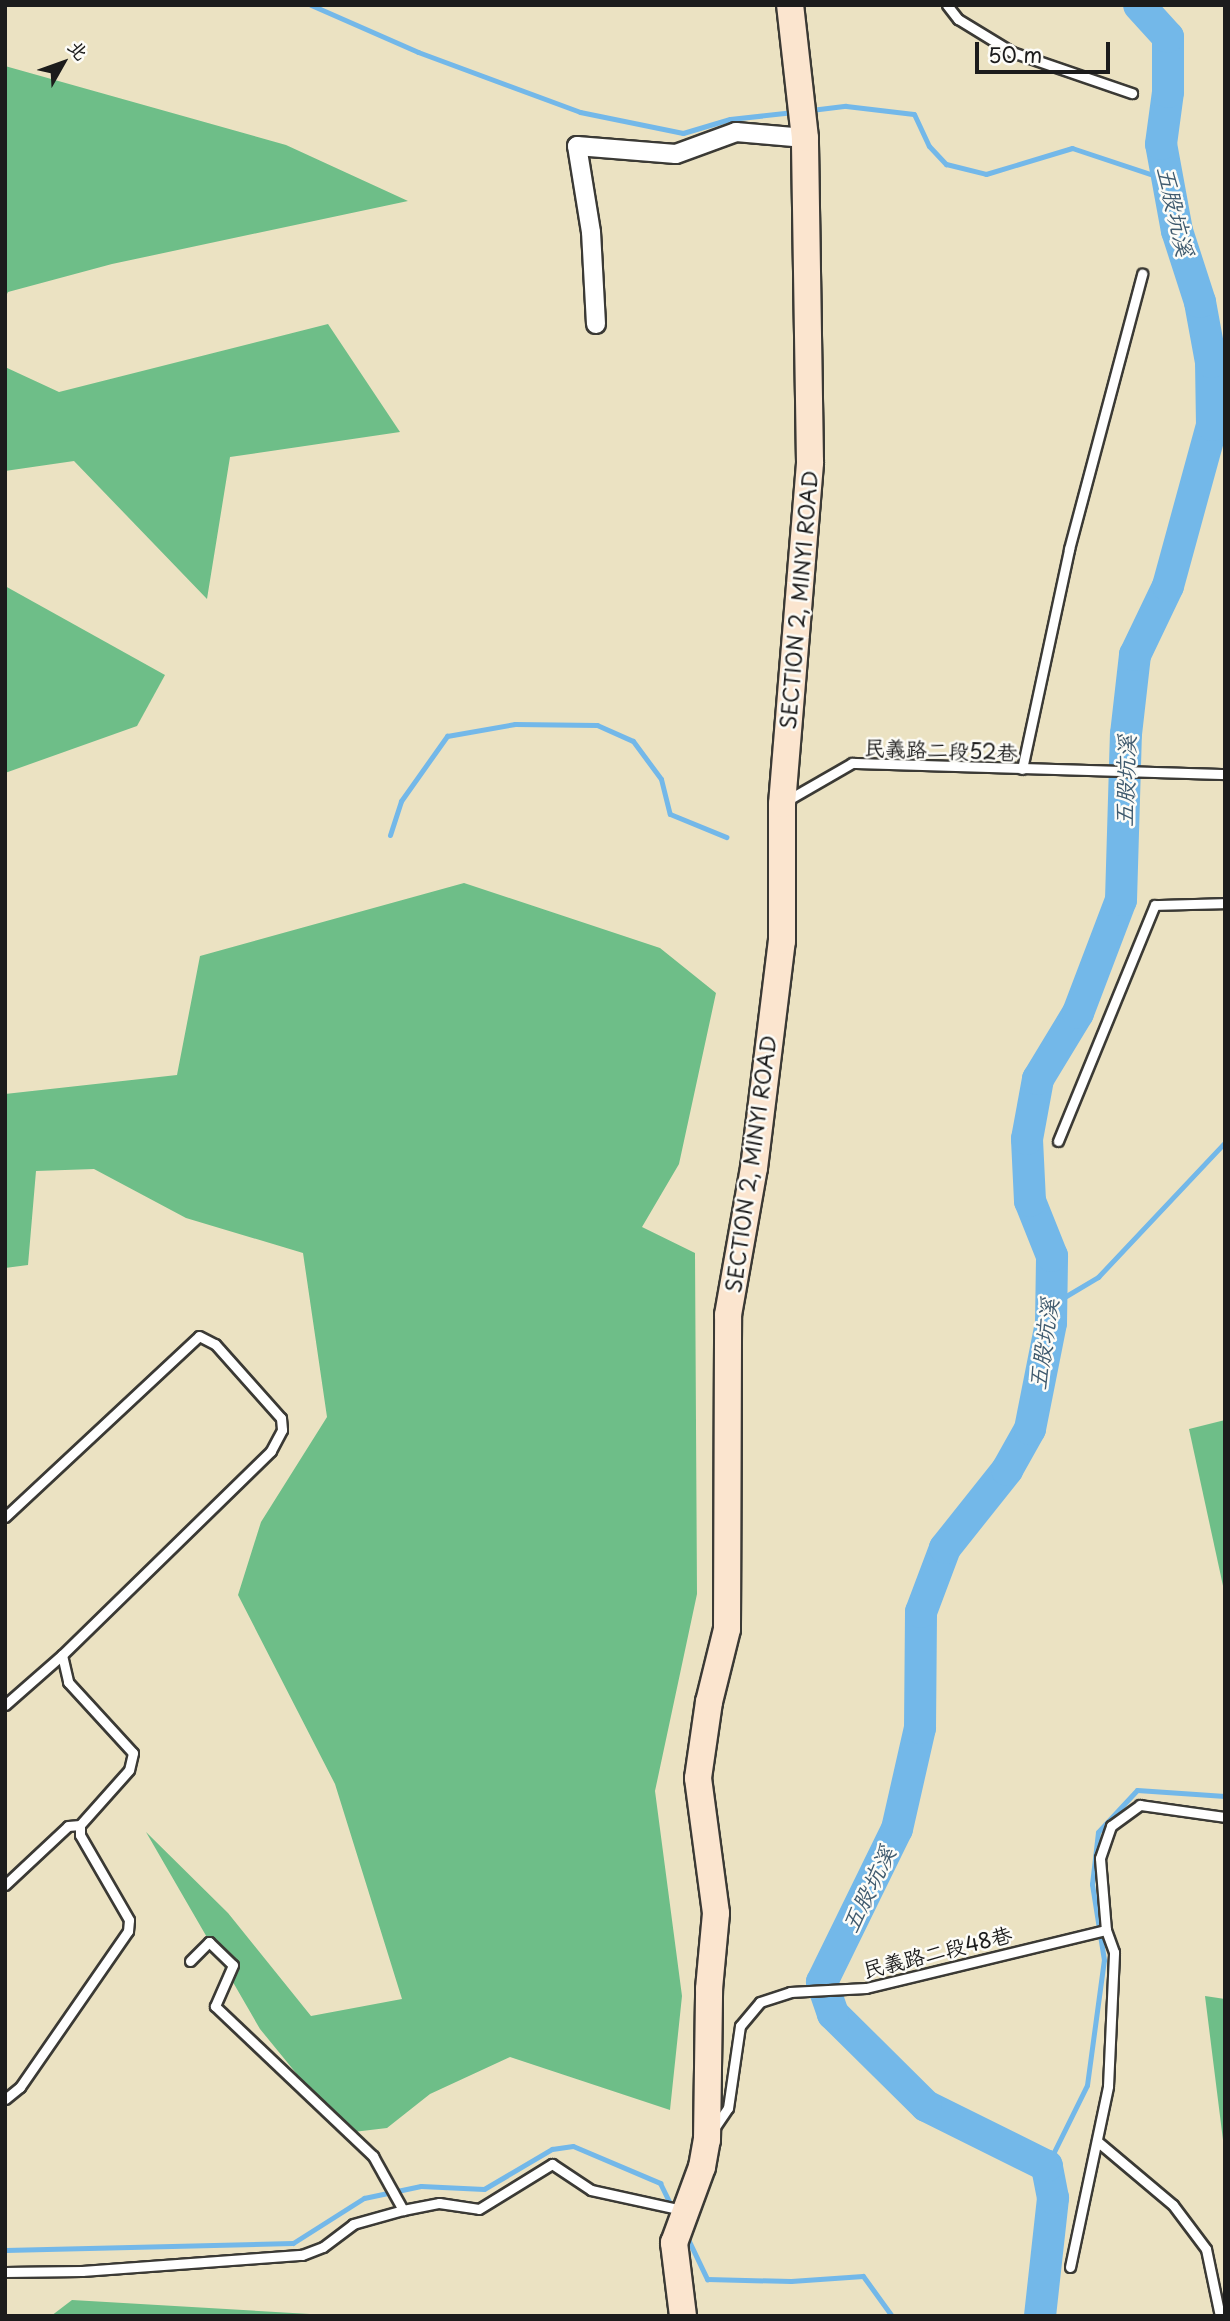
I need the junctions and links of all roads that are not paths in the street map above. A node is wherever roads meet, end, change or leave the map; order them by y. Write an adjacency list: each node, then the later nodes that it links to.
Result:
1 (790, 5): 4 (main road, SECTION 2, MINYI ROAD)
2 (947, 5): 3 (lane)
3 (1132, 93)
4 (803, 120): 6 (street); 9 (main road, SECTION 2, MINYI ROAD)
5 (1142, 274): 7 (lane)
6 (596, 324)
7 (1022, 769): 8 (lane, 民義路二段52巷); 9 (lane, 民義路二段52巷)
8 (1225, 774)
9 (782, 804): 21 (main road, SECTION 2, MINYI ROAD)
10 (1225, 903): 11 (lane)
11 (1058, 1141)
12 (5, 1517): 13 (lane)
13 (62, 1655): 14 (lane); 16 (lane)
14 (5, 1705)
15 (1225, 1817): 18 (lane)
16 (80, 1825): 17 (lane); 20 (lane)
17 (5, 1885)
18 (1106, 1930): 21 (lane, 民義路二段48巷); 22 (lane)
19 (190, 1961): 23 (lane)
20 (5, 2099)
21 (707, 2140): 24 (main road, SECTION 2, MINYI ROAD)
22 (1097, 2141): 25 (lane); 28 (lane)
23 (403, 2210): 24 (lane); 26 (lane)
24 (683, 2216): 27 (main road, SECTION 2, MINYI ROAD)
25 (1070, 2267)
26 (5, 2272)
27 (684, 2316)
28 (1220, 2316)

